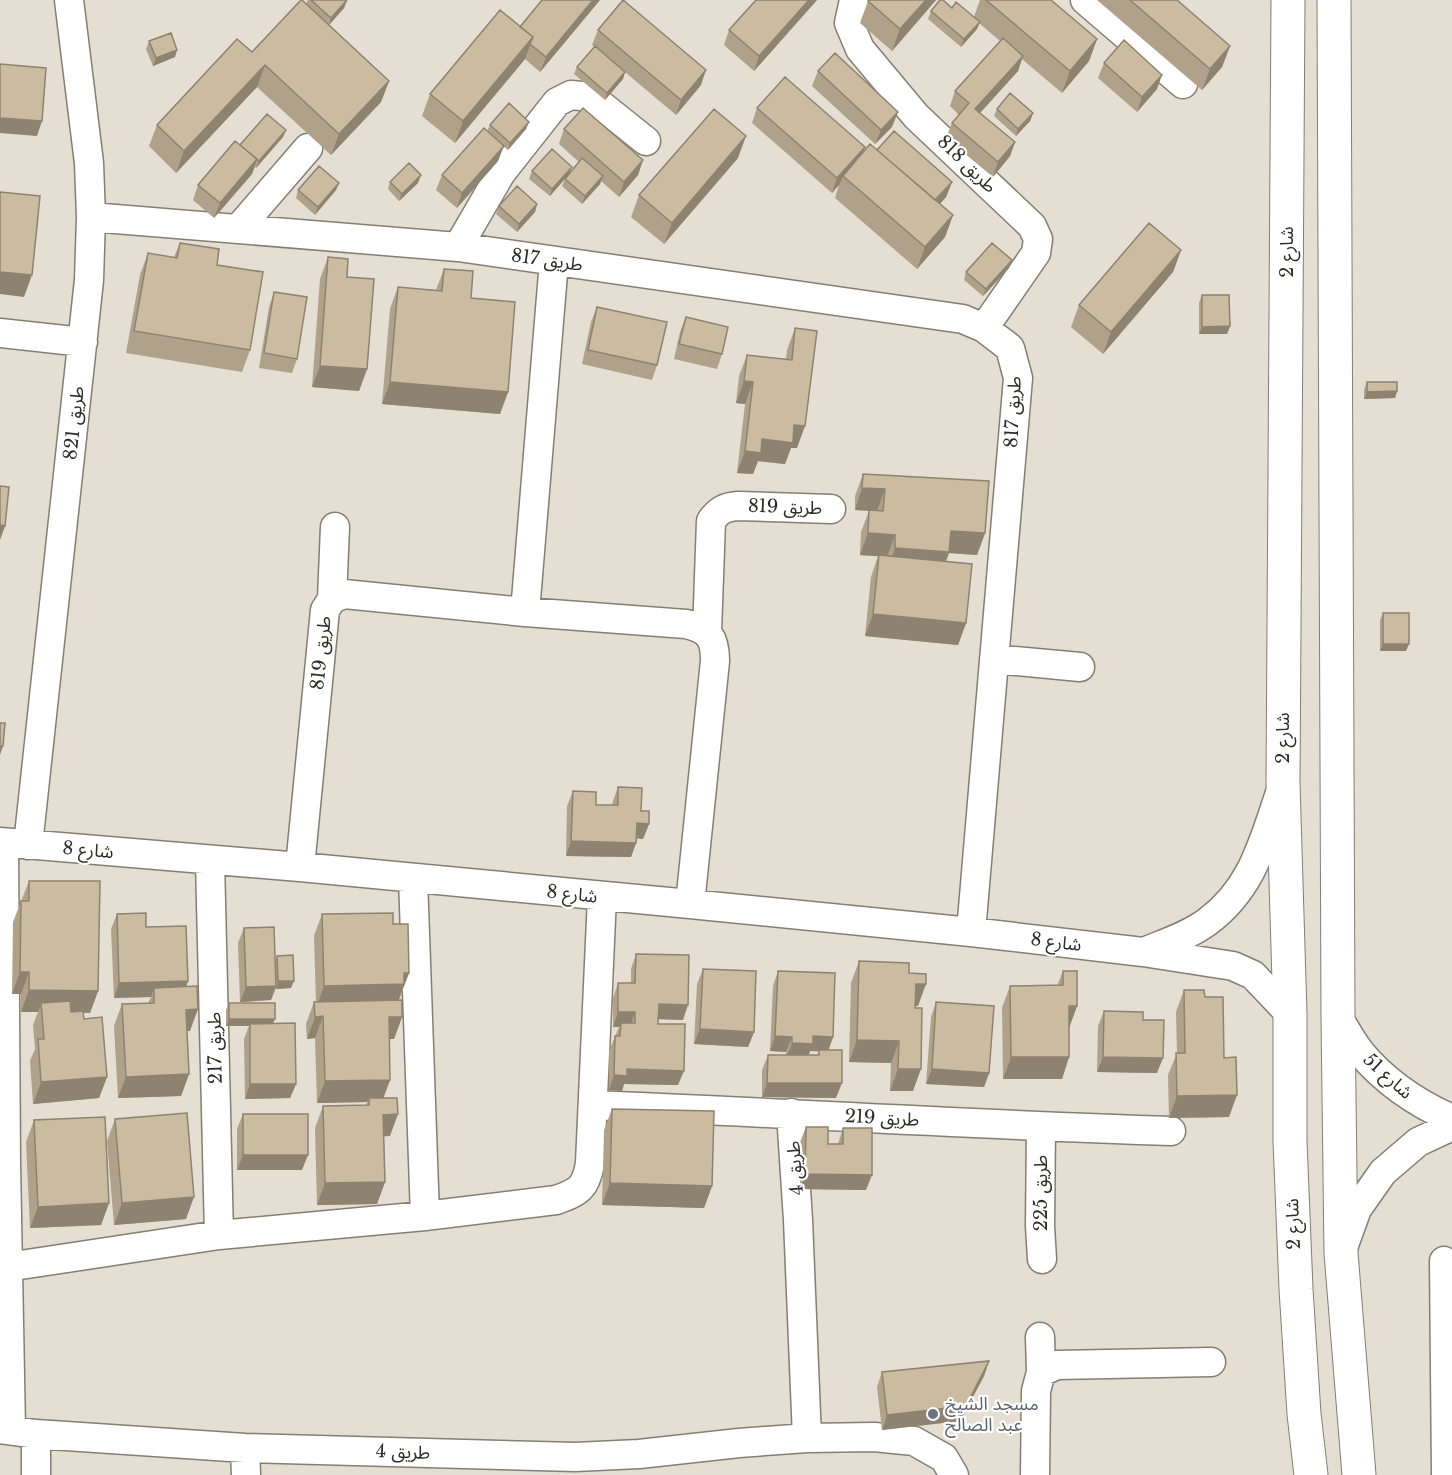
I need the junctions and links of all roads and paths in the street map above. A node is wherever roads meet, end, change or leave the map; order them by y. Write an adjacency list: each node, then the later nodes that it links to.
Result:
1 (69, 0): 9 (street, طريق 821)
2 (854, 0): 13 (street, طريق 818)
3 (1086, 0): 6 (street)
4 (1288, 0): 23 (main road, شارع 2)
5 (1334, 0): 33 (main road)
6 (1183, 84)
7 (646, 141): 11 (street)
8 (308, 148): 10 (street)
9 (91, 217): 10 (street, طريق 817); 15 (street, طريق 821)
10 (238, 229): 11 (street, طريق 817)
11 (458, 247): 12 (street, طريق 817)
12 (555, 261): 13 (street, طريق 817); 19 (street)
13 (984, 328): 21 (street, طريق 817)
14 (0, 333): 15 (street)
15 (83, 342): 24 (street, طريق 821)
16 (831, 508): 20 (street, طريق 819)
17 (335, 527): 18 (street)
18 (332, 599): 19 (street, طريق 819); 26 (street, طريق 819)
19 (525, 612): 20 (street, طريق 819)
20 (707, 632): 29 (street, طريق 819)
21 (994, 659): 22 (street); 30 (street, طريق 817)
22 (1080, 667)
23 (1283, 783): 31 (street, شارع 8); 32 (main road, شارع 2)
24 (10, 843): 25 (street, شارع 8); 45 (street, طريق 821)
25 (210, 861): 26 (street, شارع 8); 41 (street, طريق 217)
26 (300, 867): 27 (street, شارع 8)
27 (413, 878): 28 (street, شارع 8); 40 (street)
28 (602, 897): 29 (street, شارع 8); 34 (street)
29 (690, 904): 30 (street, شارع 8)
30 (971, 932): 31 (street, شارع 8)
31 (1143, 952): 32 (street, شارع 8)
32 (1290, 1014): 56 (main road, شارع 2)
33 (1338, 1017): 36 (street, شارع 51); 42 (main road)
34 (594, 1105): 35 (street, طريق 219); 40 (street)
35 (791, 1113): 38 (street, طريق 219); 51 (street, طريق 4)
36 (1452, 1119)
37 (1452, 1126): 42 (street)
38 (1041, 1127): 39 (street, طريق 219); 43 (street, طريق 225)
39 (1171, 1131)
40 (426, 1216): 41 (street)
41 (219, 1235): 45 (street)
42 (1341, 1253): 57 (main road)
43 (1042, 1259)
44 (1444, 1261): 49 (street)
45 (7, 1267): 50 (street, طريق 821)
46 (1040, 1337): 48 (street)
47 (1211, 1362): 48 (street)
48 (1041, 1372): 55 (street)
49 (1449, 1425): 58 (street)
50 (16, 1430): 52 (street, طريق 4); 53 (street, طريق 821)
51 (807, 1438): 52 (street, طريق 4); 54 (street, طريق 4)
52 (246, 1461)
53 (36, 1475)
54 (954, 1475)
55 (1035, 1475)
56 (1311, 1475)
57 (1359, 1475)
58 (1446, 1475)

